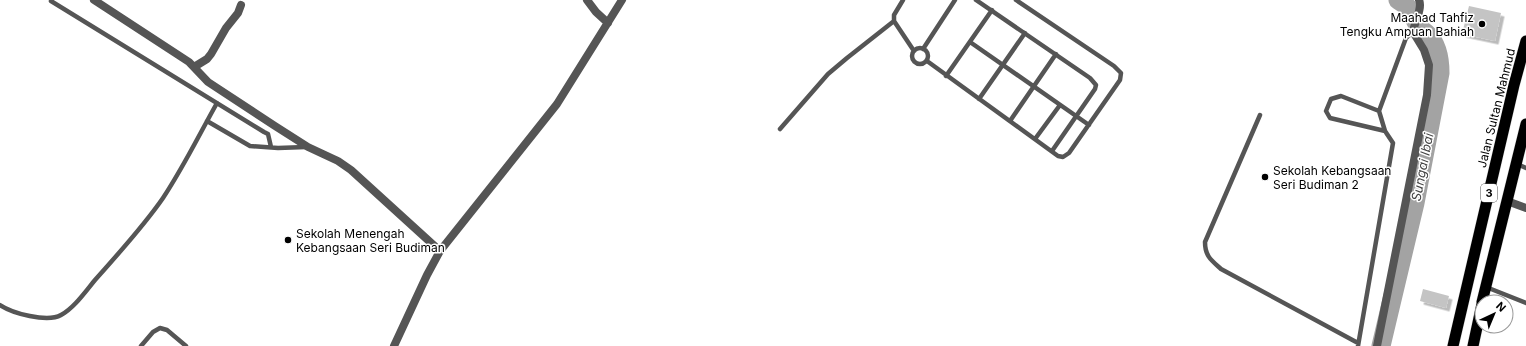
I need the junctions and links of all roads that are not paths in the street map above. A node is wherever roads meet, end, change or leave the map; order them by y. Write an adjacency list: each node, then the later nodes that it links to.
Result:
1 (94, 0): 23 (street)
2 (587, 0): 13 (street)
3 (622, 0): 13 (street)
4 (903, 0): 12 (lane)
5 (955, 0): 18 (lane)
6 (976, 0): 11 (lane)
7 (1016, 0): 34 (lane)
8 (1419, 0): 14 (street)
9 (51, 1): 27 (lane)
10 (241, 5): 23 (street)
11 (992, 10): 15 (lane); 17 (lane)
12 (894, 21): 19 (lane); 36 (lane)
13 (608, 23): 47 (street)
14 (1414, 28): 29 (lane); 57 (street)
15 (1025, 33): 20 (lane); 22 (lane)
16 (1526, 41): 58 (highway, Jalan Sultan Mahmud / 3)
17 (970, 42): 22 (lane); 24 (lane)
18 (923, 49): 19 (lane); 21 (lane)
19 (914, 51): 21 (lane)
20 (1056, 54): 25 (lane); 31 (lane)
21 (927, 61): 24 (lane)
22 (1003, 64): 25 (lane); 26 (lane)
23 (194, 66): 35 (street)
24 (946, 76): 26 (lane)
25 (1034, 86): 28 (lane); 32 (lane)
26 (979, 99): 32 (lane)
27 (217, 103): 33 (lane); 39 (lane)
28 (1060, 105): 31 (lane); 40 (lane)
29 (1379, 111): 38 (lane); 38 (lane)
30 (1260, 115): 53 (lane)
31 (1077, 116): 34 (lane); 43 (lane)
32 (1010, 120): 40 (lane)
33 (207, 121): 41 (lane); 51 (lane)
34 (1089, 125): 43 (lane)
35 (275, 126): 39 (lane); 42 (street)
36 (780, 129)
37 (1525, 129): 44 (highway, 3)
38 (1385, 131): 53 (lane)
39 (268, 134): 41 (lane)
40 (1036, 140): 43 (lane)
41 (272, 147): 42 (lane)
42 (308, 147): 47 (street)
43 (1052, 152)
44 (1521, 166): 45 (highway, 3)
45 (1508, 201): 46 (street); 48 (highway, 3)
46 (1526, 208)
47 (440, 251): 56 (street)
48 (1486, 287): 49 (highway, 3); 50 (lane)
49 (1484, 294)
50 (1526, 303)
51 (0, 304)
52 (1476, 334): 59 (highway, 3)
53 (1358, 344)
54 (141, 346): 55 (lane)
55 (186, 346)
56 (394, 346)
57 (1377, 346)
58 (1453, 346)
59 (1473, 346)

